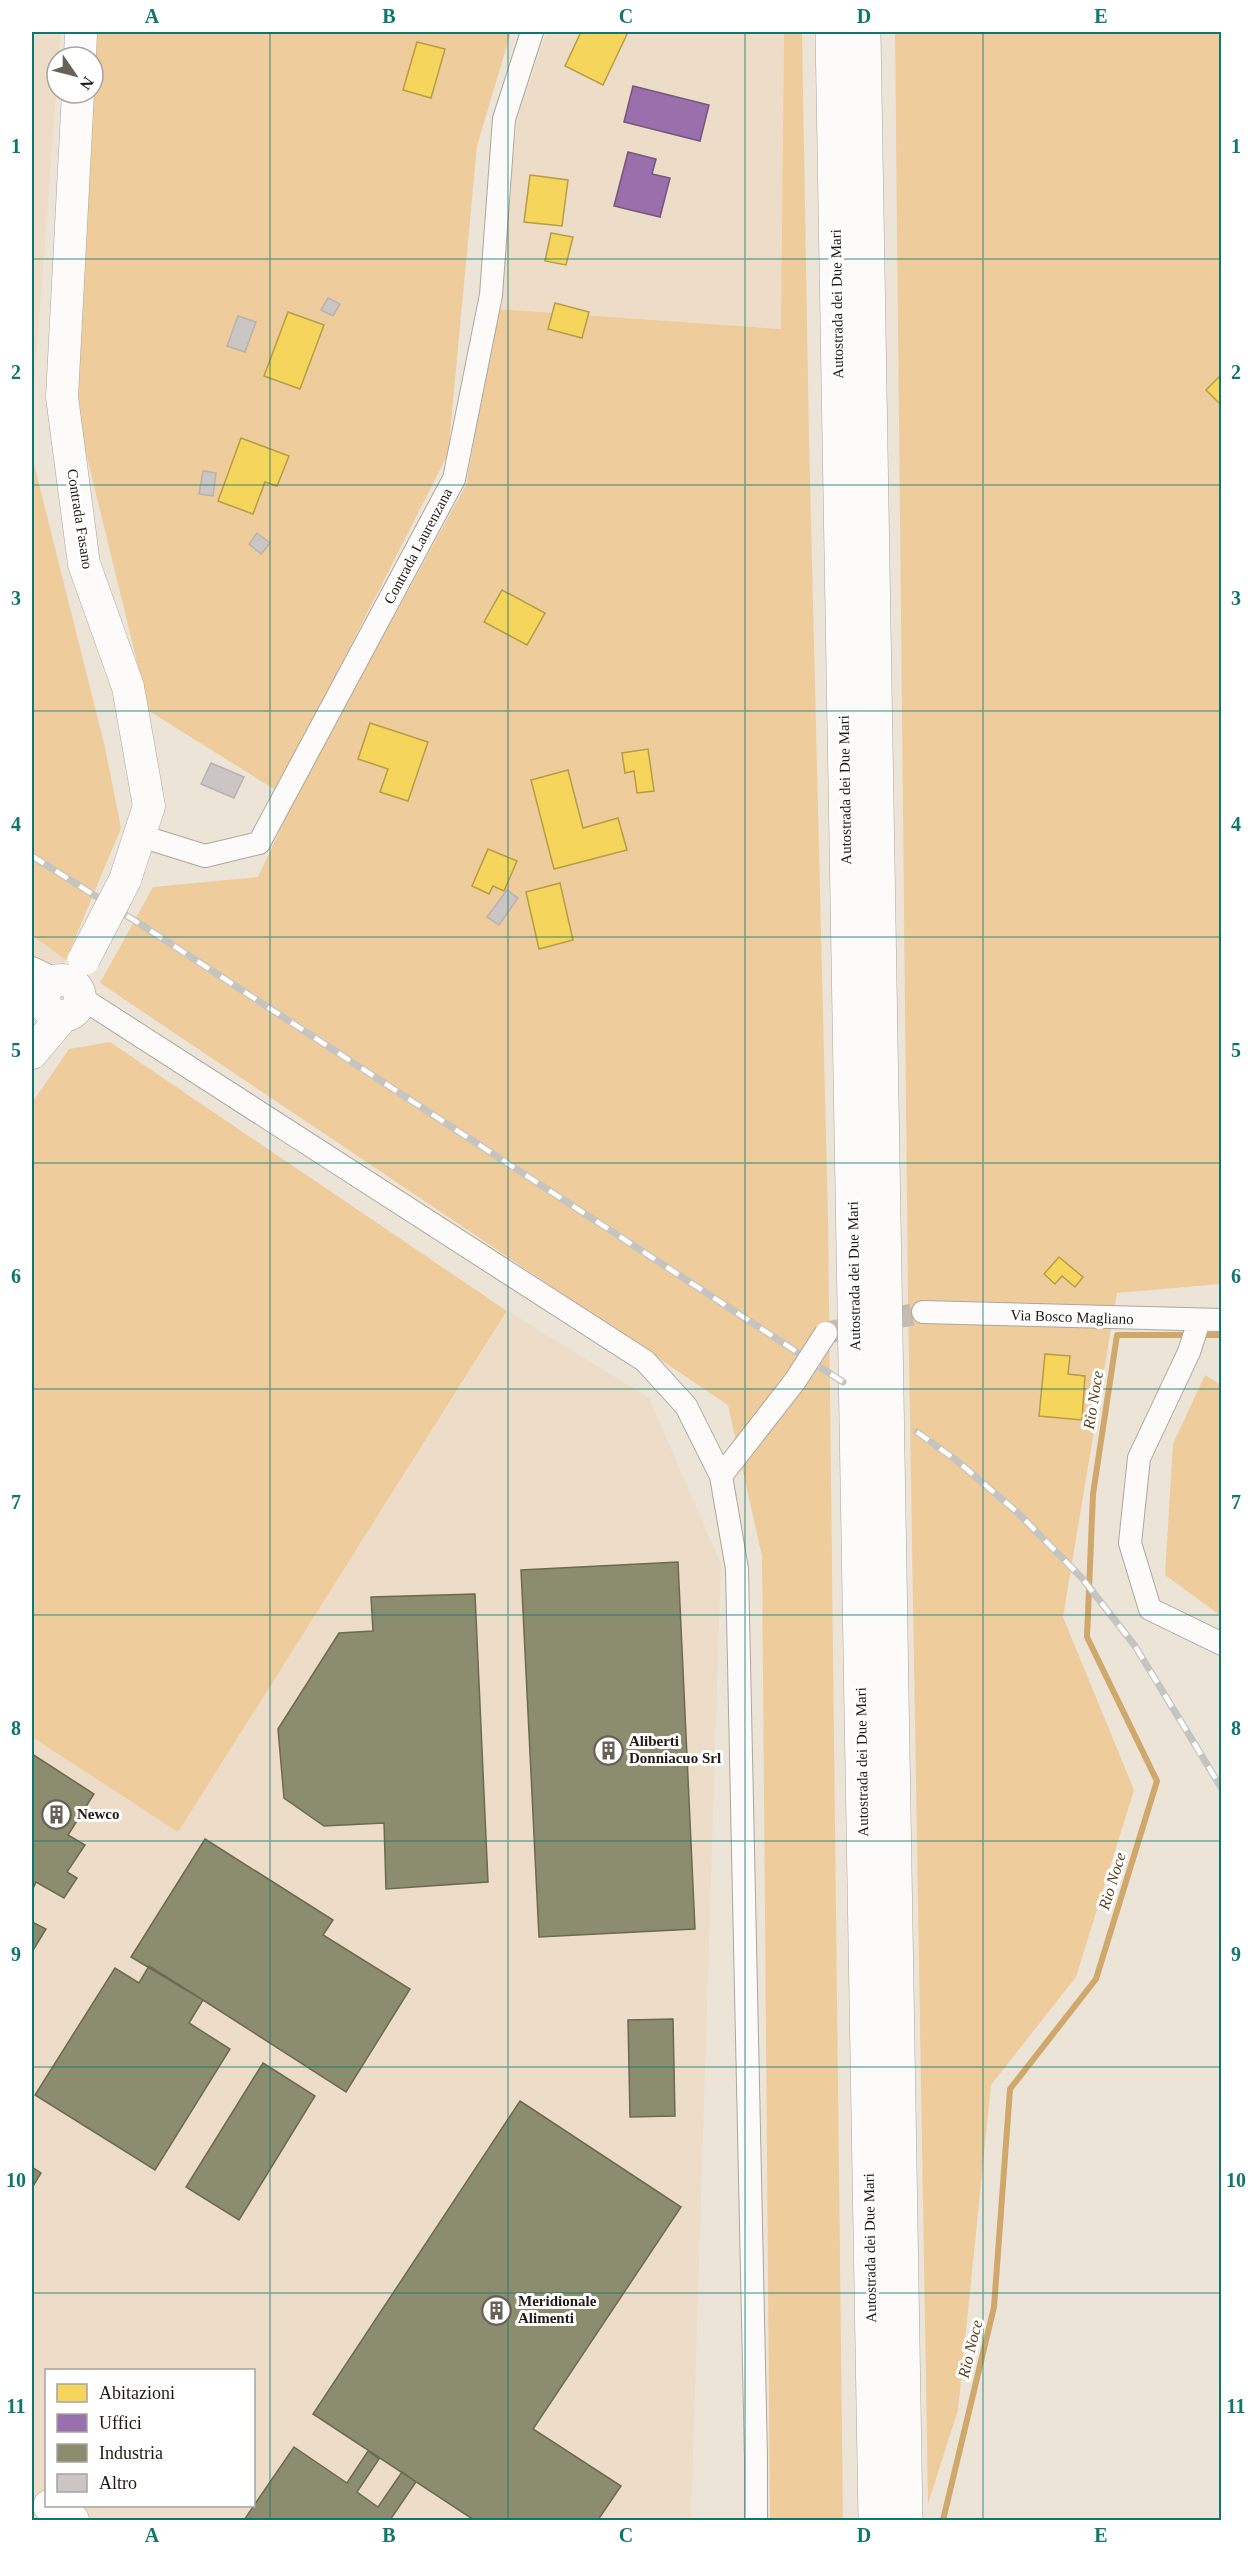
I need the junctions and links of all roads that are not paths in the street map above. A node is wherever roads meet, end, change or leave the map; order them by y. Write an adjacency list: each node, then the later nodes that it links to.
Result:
1 (532, 32): 5 (street, Contrada Laurenzana)
2 (832, 32): 20 (highway, Autostrada dei Due Mari)
3 (864, 32): 21 (highway, Autostrada dei Due Mari)
4 (77, 105): 5 (main road, Contrada Fasano)
5 (141, 836): 7 (main road, Contrada Fasano, bridge)
6 (32, 968): 7 (street)
7 (63, 993): 8 (main road); 9 (main road); 13 (street)
8 (32, 1046)
9 (32, 1053)
10 (923, 1312): 11 (street, Via Bosco Magliano)
11 (1210, 1321): 14 (street)
12 (826, 1332): 13 (street, bridge)
13 (721, 1476): 19 (street)
14 (1221, 1644)
15 (32, 2495): 16 (main road)
16 (45, 2503)
17 (51, 2507): 18 (main road)
18 (73, 2520)
19 (756, 2520)
20 (875, 2520)
21 (906, 2520)

